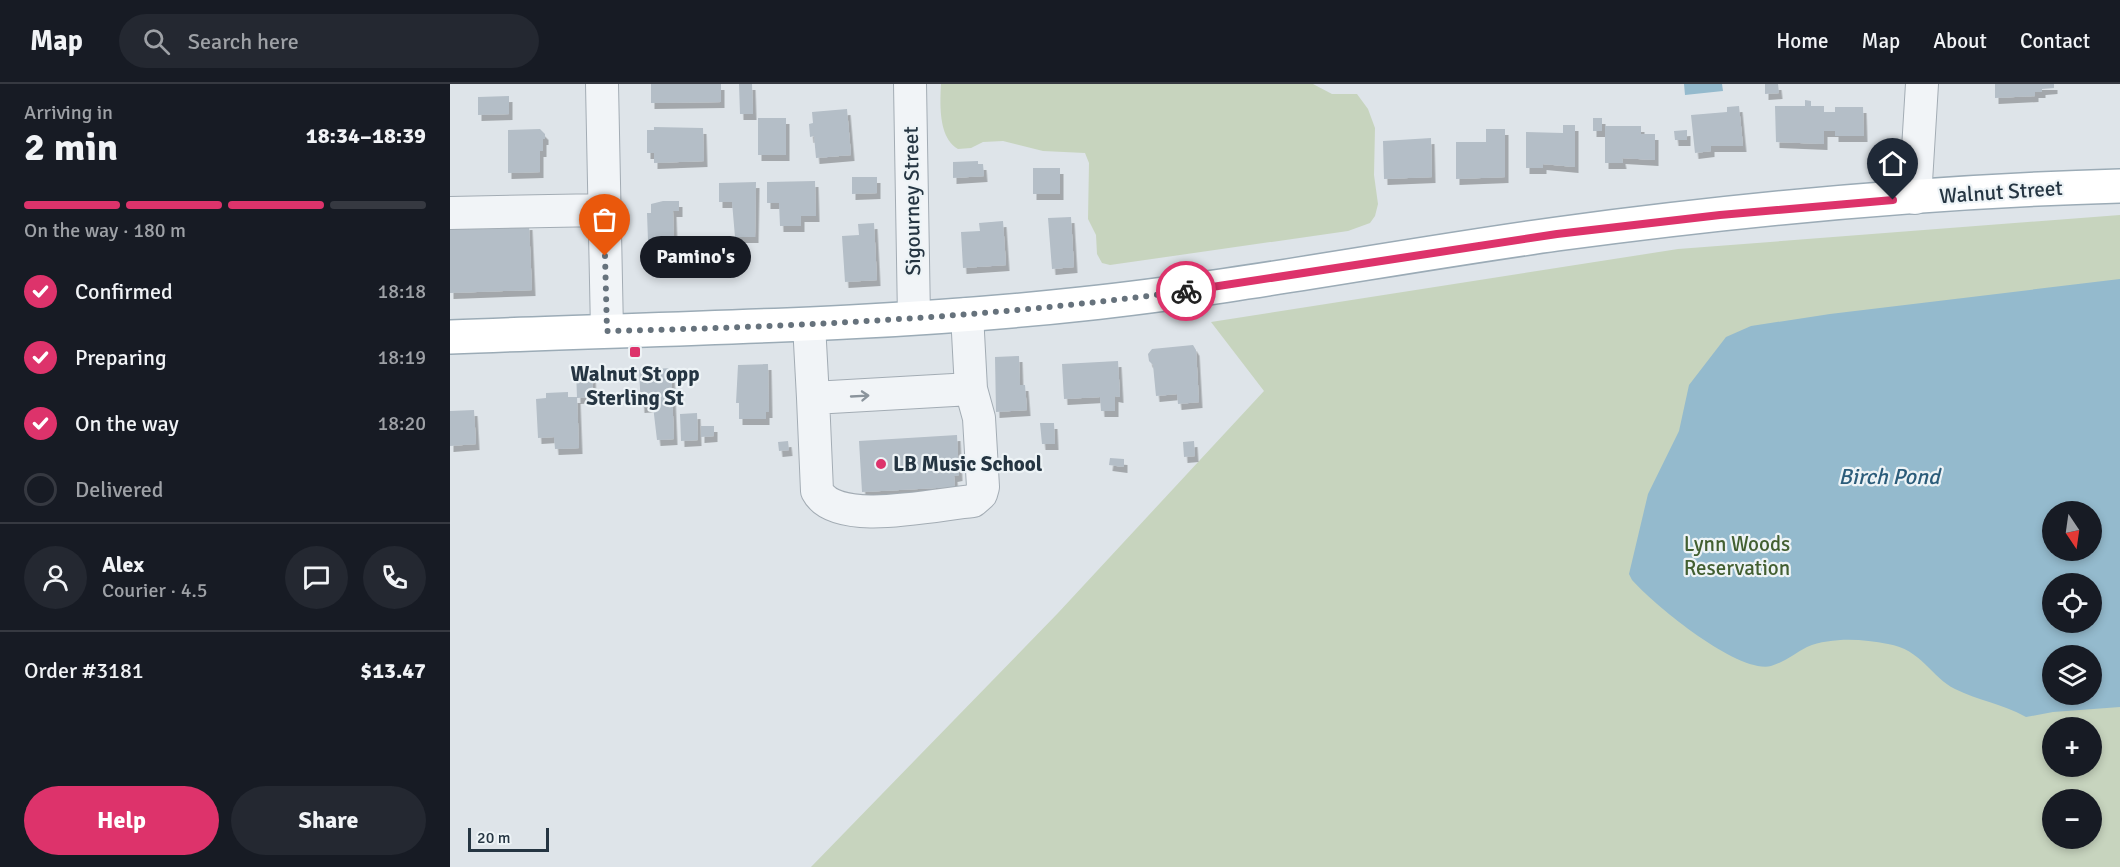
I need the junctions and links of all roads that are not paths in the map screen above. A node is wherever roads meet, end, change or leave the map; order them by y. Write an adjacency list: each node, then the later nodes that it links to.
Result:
1 (602, 84): 6 (street)
2 (910, 84): 9 (street, Sigourney Street)
3 (1922, 84): 5 (street)
4 (2120, 186): 5 (main road, Walnut Street)
5 (1915, 198): 8 (main road, Walnut Street)
6 (604, 210): 7 (street); 11 (street)
7 (450, 213)
8 (967, 314): 9 (main road, Walnut Street); 13 (street)
9 (914, 318): 10 (main road, Walnut Street)
10 (809, 324): 11 (main road, Walnut Street); 14 (street)
11 (607, 331): 12 (main road, Walnut Street)
12 (450, 337)
13 (971, 389): 14 (street, one-way to 13); 14 (street)
14 (813, 398)

